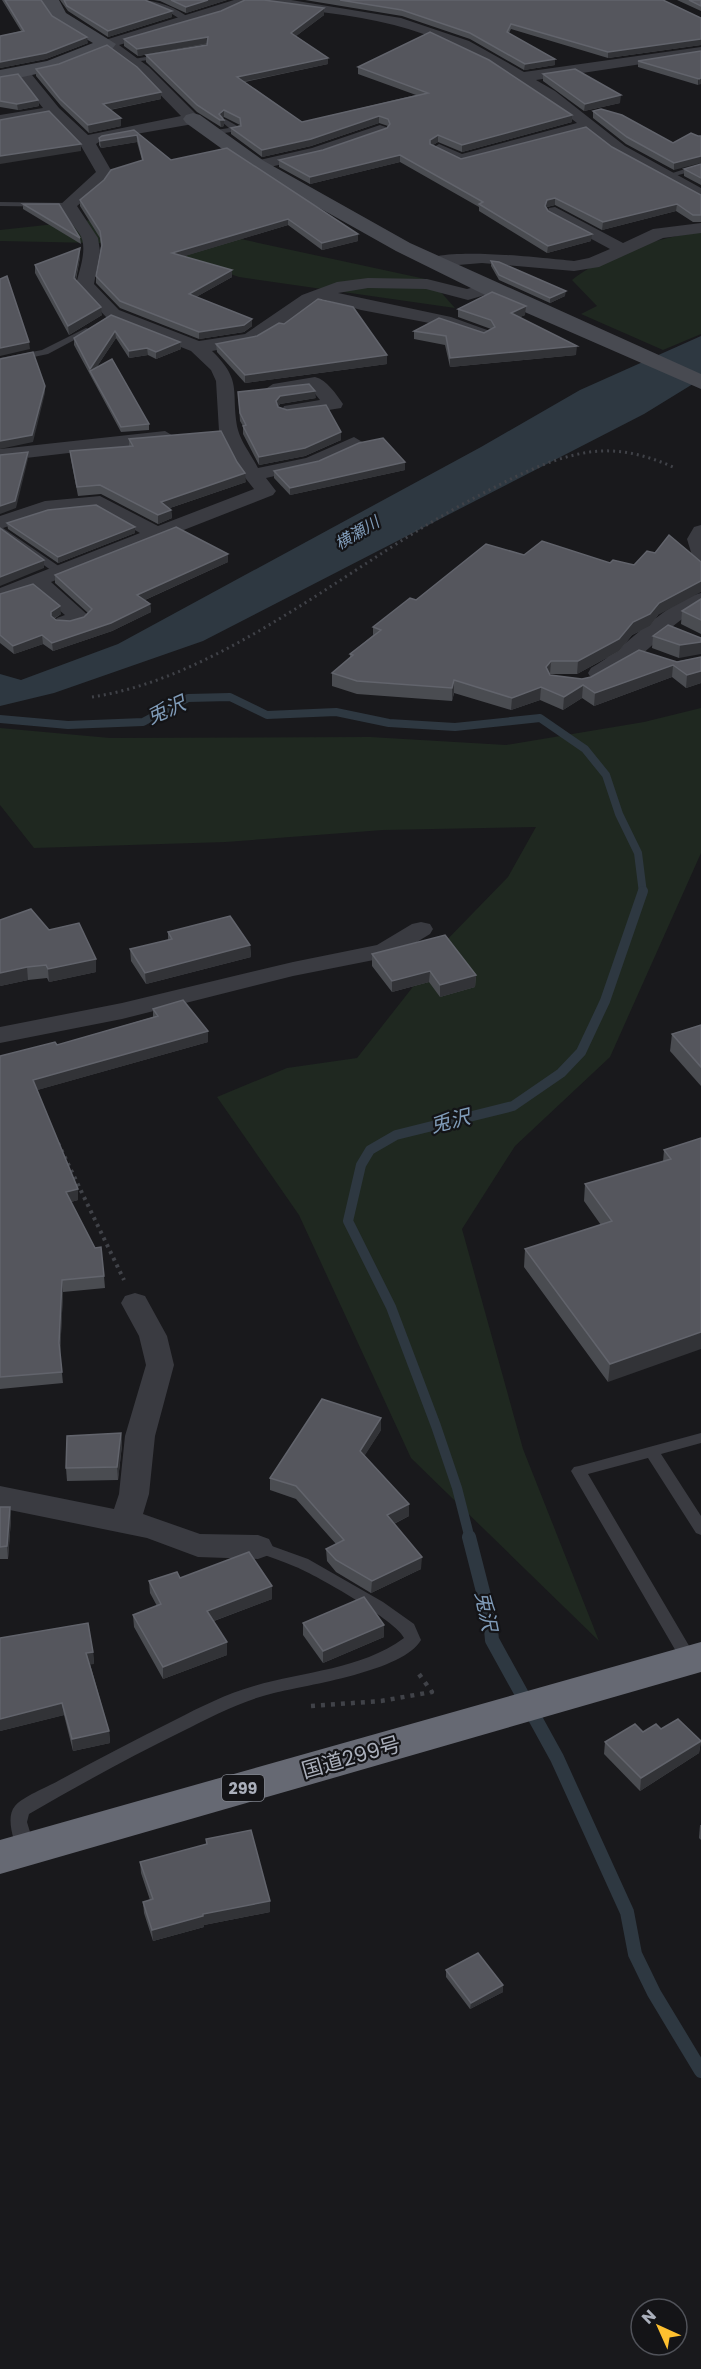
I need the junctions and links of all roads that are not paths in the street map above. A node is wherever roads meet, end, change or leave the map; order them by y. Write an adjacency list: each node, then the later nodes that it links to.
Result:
1 (50, 0): 6 (street)
2 (141, 0): 5 (lane)
3 (248, 0): 5 (street)
4 (263, 0): 12 (street)
5 (188, 20): 6 (street)
6 (106, 44): 9 (street); 10 (street)
7 (701, 51): 12 (street)
8 (171, 54): 9 (lane)
9 (132, 60): 15 (street)
10 (23, 73): 11 (street); 13 (street)
11 (0, 76)
12 (524, 77): 14 (street)
13 (53, 111): 16 (street); 18 (street)
14 (587, 118): 19 (street); 22 (street)
15 (193, 119): 18 (street); 20 (street)
16 (0, 120)
17 (380, 130): 20 (street)
18 (87, 143): 25 (street)
19 (439, 149)
20 (256, 165): 29 (street)
21 (701, 166): 22 (lane)
22 (667, 176): 23 (street)
23 (698, 191)
24 (0, 204): 25 (lane)
25 (68, 205): 33 (street)
26 (555, 212): 28 (street)
27 (701, 228): 28 (street)
28 (624, 250): 29 (street)
29 (434, 262): 30 (street)
30 (489, 288): 31 (street); 37 (street)
31 (320, 293): 32 (street); 34 (street); 35 (street)
32 (269, 307)
33 (107, 319): 35 (street); 36 (lane)
34 (484, 335)
35 (197, 347): 38 (street)
36 (0, 361)
37 (701, 382)
38 (242, 392): 39 (street); 40 (street)
39 (287, 410)
40 (229, 431): 41 (street); 45 (street)
41 (206, 433)
42 (183, 435): 44 (street)
43 (354, 443): 45 (street)
44 (0, 454)
45 (254, 475): 49 (street)
46 (0, 522): 49 (street)
47 (0, 529): 51 (lane)
48 (701, 531): 50 (street)
49 (155, 533): 51 (street)
50 (701, 558)
51 (59, 572): 52 (street)
52 (36, 580): 53 (street); 55 (street)
53 (0, 595)
54 (701, 599): 56 (street)
55 (64, 622)
56 (582, 683)
57 (421, 928): 58 (street)
58 (0, 1035)
59 (135, 1303): 63 (street)
60 (701, 1438): 61 (lane)
61 (652, 1452): 64 (lane); 66 (lane)
62 (0, 1497): 63 (street)
63 (125, 1523): 65 (street)
64 (701, 1529)
65 (258, 1547): 67 (lane)
66 (697, 1664): 67 (highway, 国道299号 / 299)
67 (13, 1853)

